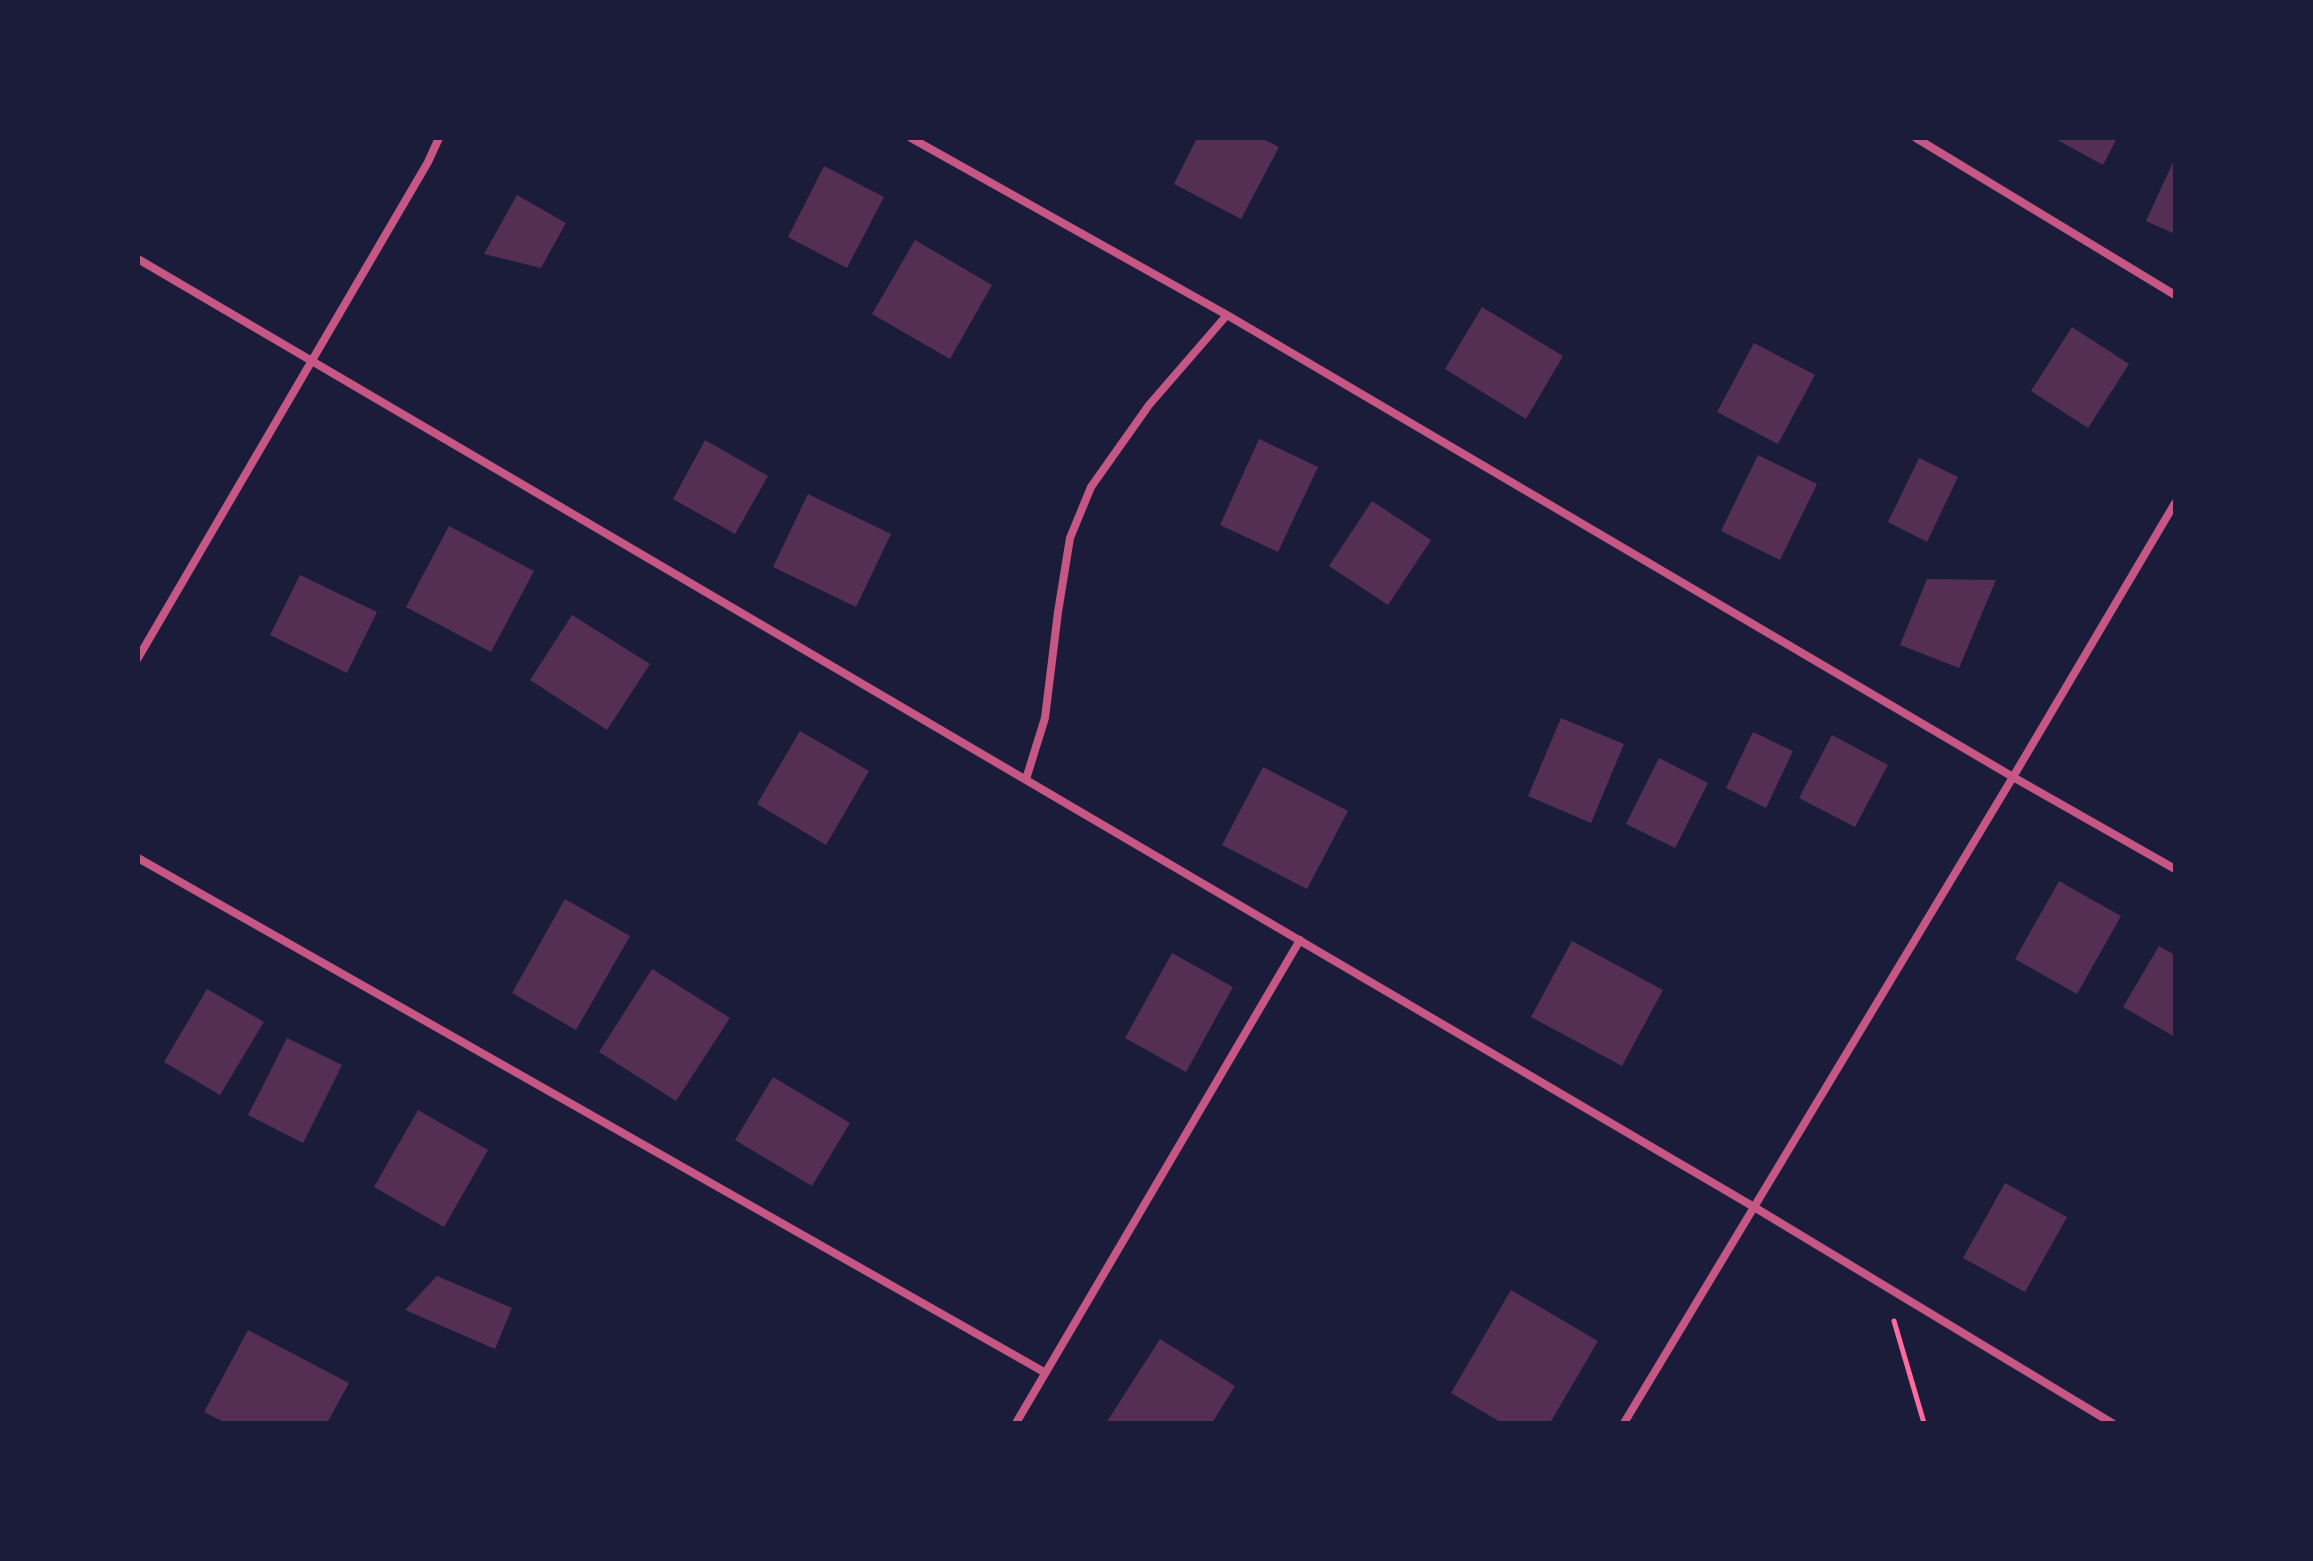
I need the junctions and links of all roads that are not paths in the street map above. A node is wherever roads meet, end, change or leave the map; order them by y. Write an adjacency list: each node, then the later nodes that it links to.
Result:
1 (439, 138): 7 (street)
2 (911, 138): 6 (street)
3 (1916, 138): 5 (street)
4 (138, 259): 7 (street)
5 (2175, 295)
6 (1227, 315): 10 (street); 11 (street)
7 (311, 361): 9 (street); 11 (street)
8 (2175, 503): 10 (street)
9 (138, 658)
10 (2013, 777): 13 (street); 15 (street)
11 (1026, 779): 14 (street)
12 (138, 858): 16 (street)
13 (2175, 869)
14 (1300, 940): 15 (street); 16 (street)
15 (1754, 1207): 18 (street); 19 (street)
16 (1044, 1372): 17 (street)
17 (1016, 1423)
18 (1624, 1423)
19 (2112, 1423)

